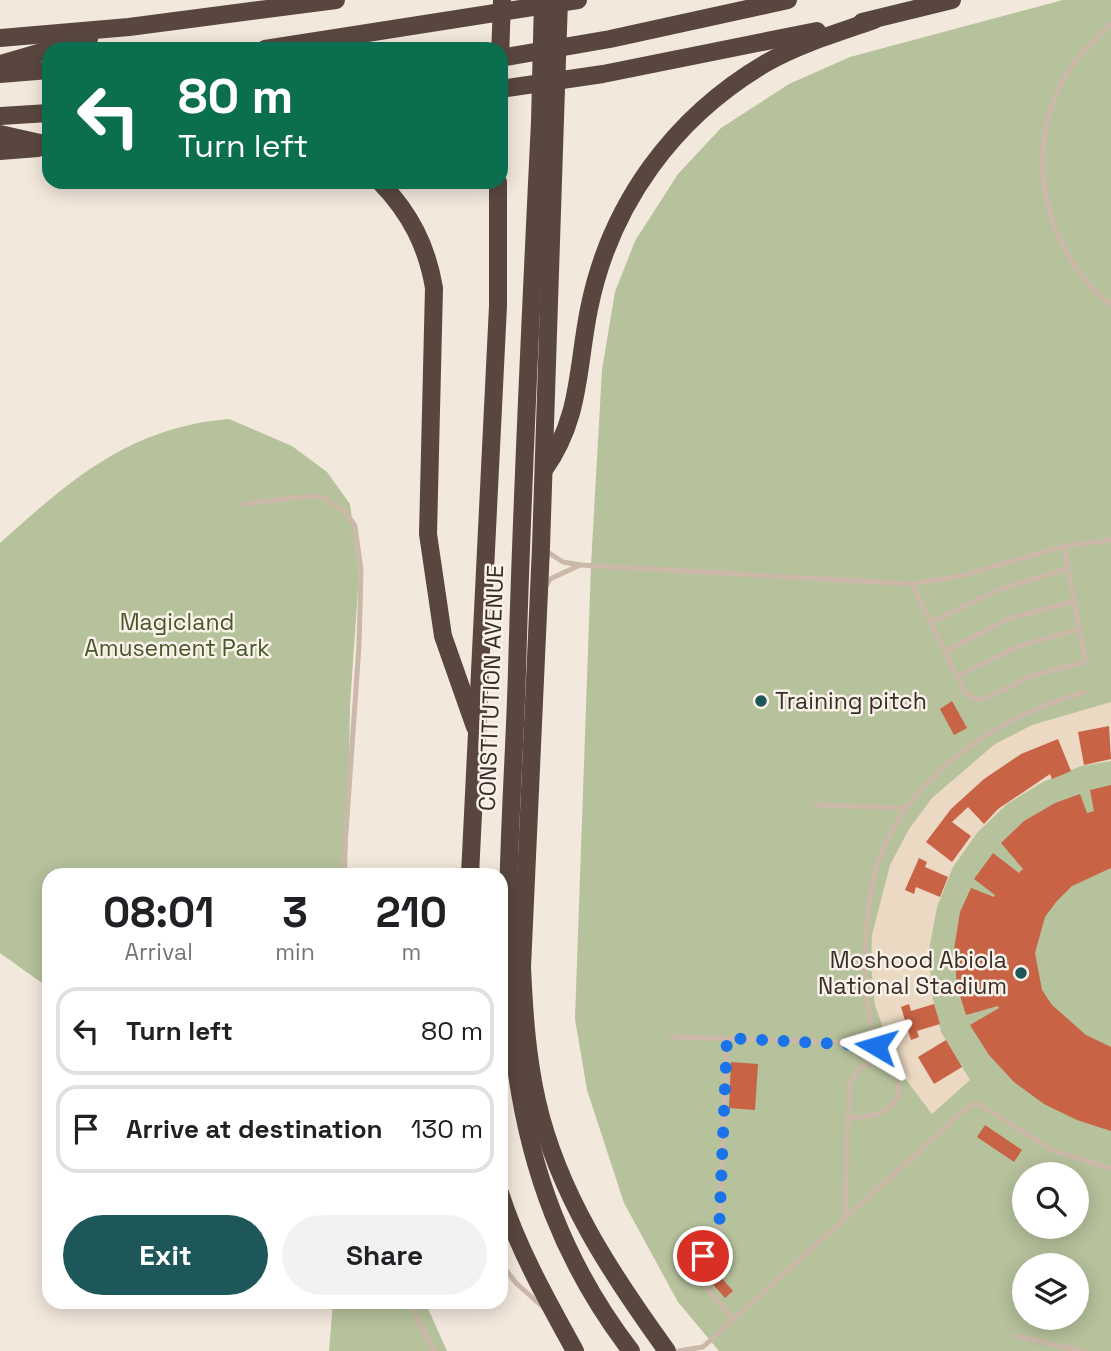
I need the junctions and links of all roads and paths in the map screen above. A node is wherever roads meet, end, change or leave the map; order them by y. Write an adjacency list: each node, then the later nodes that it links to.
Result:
1 (290, 0): 9 (highway)
2 (336, 0): 9 (highway)
3 (502, 0): 16 (highway, bridge)
4 (543, 0): 25 (highway, CONSTITUTION AVENUE, bridge)
5 (559, 0): 25 (highway, bridge)
6 (578, 0): 15 (highway)
7 (789, 0): 18 (highway)
8 (952, 0): 10 (highway)
9 (258, 12): 12 (highway)
10 (874, 20): 22 (highway); 35 (highway)
11 (1111, 24): 34 (lane)
12 (129, 27): 13 (highway); 14 (highway)
13 (0, 38)
14 (78, 42)
15 (310, 42)
16 (501, 42)
17 (42, 52): 19 (highway)
18 (508, 58)
19 (0, 64)
20 (42, 71): 21 (highway)
21 (0, 74)
22 (508, 88)
23 (42, 113): 24 (highway)
24 (0, 116)
25 (547, 120): 30 (highway, CONSTITUTION AVENUE); 31 (highway)
26 (0, 134): 27 (highway)
27 (42, 144)
28 (42, 147): 29 (highway)
29 (0, 151)
30 (538, 153): 31 (highway); 55 (highway, CONSTITUTION AVENUE)
31 (551, 181): 35 (highway)
32 (387, 189): 50 (highway)
33 (498, 189): 50 (highway, CONSTITUTION AVENUE)
34 (1111, 305)
35 (543, 478): 38 (highway)
36 (244, 504): 53 (lane)
37 (1111, 540): 39 (lane)
38 (541, 542): 40 (lane); 43 (highway)
39 (1064, 546): 41 (lane); 42 (lane)
40 (580, 565): 42 (lane); 43 (lane)
41 (1068, 568): 44 (lane); 45 (lane)
42 (912, 583): 45 (lane)
43 (537, 601): 63 (highway)
44 (1075, 601): 46 (lane); 47 (lane)
45 (932, 622): 47 (lane)
46 (1081, 629): 48 (lane); 48 (lane)
47 (946, 651): 48 (lane)
48 (958, 676)
49 (1084, 692): 52 (lane)
50 (478, 734): 54 (highway, CONSTITUTION AVENUE)
51 (816, 805): 52 (lane)
52 (906, 808): 59 (lane)
53 (343, 868)
54 (470, 868)
55 (508, 898)
56 (508, 998): 67 (highway, CONSTITUTION AVENUE)
57 (672, 1037): 58 (lane)
58 (727, 1038): 59 (lane); 69 (lane)
59 (876, 1046): 60 (lane)
60 (875, 1061): 61 (lane); 61 (lane)
61 (848, 1117): 64 (lane)
62 (1111, 1168): 64 (lane)
63 (559, 1169): 67 (highway); 76 (highway)
64 (845, 1218): 69 (lane)
65 (508, 1219): 70 (highway)
66 (508, 1272): 70 (lane)
67 (592, 1294): 75 (highway, CONSTITUTION AVENUE)
68 (413, 1309): 73 (lane)
69 (733, 1319): 72 (lane)
70 (558, 1320): 74 (highway)
71 (1016, 1336): 78 (lane)
72 (703, 1349): 77 (lane)
73 (434, 1351)
74 (575, 1351)
75 (631, 1351)
76 (667, 1351)
77 (678, 1351)
78 (1083, 1351)

